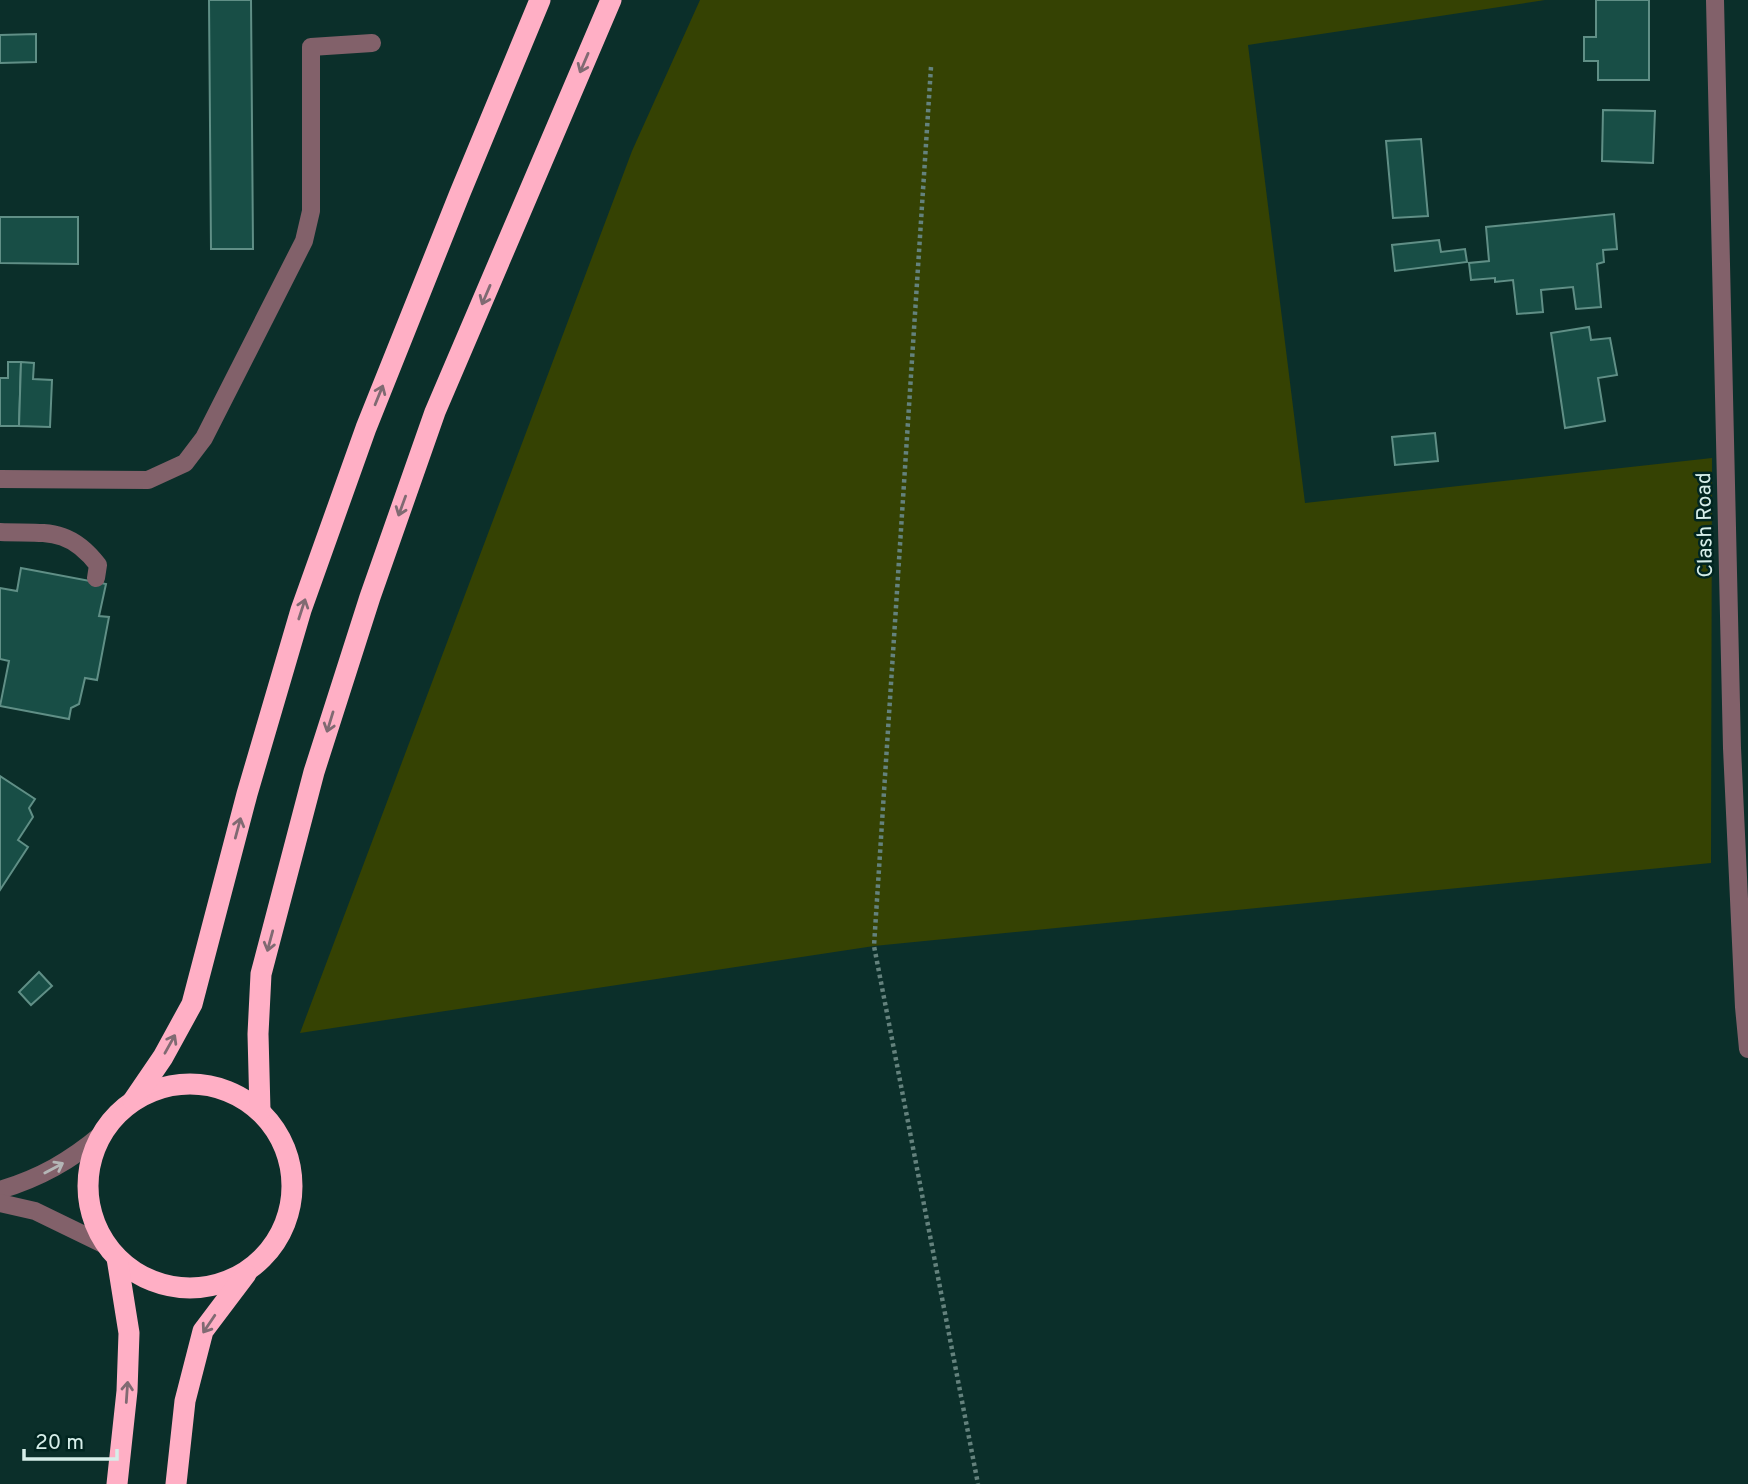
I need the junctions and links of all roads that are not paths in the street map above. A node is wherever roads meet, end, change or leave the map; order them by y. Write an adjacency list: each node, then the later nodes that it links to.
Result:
1 (540, 0): 9 (highway, one-way to 1)
2 (611, 0): 10 (highway, one-way to 10)
3 (1715, 0): 8 (street, Clash Road)
4 (372, 43): 5 (street)
5 (0, 479)
6 (0, 533): 7 (street)
7 (96, 578)
8 (1748, 1049)
9 (133, 1101): 10 (highway); 11 (highway)
10 (260, 1111): 15 (highway)
11 (102, 1134): 12 (street, one-way to 11); 14 (highway)
12 (0, 1190)
13 (0, 1203): 14 (street)
14 (111, 1252): 15 (highway); 16 (highway, one-way to 14)
15 (250, 1270): 17 (highway, one-way to 17)
16 (117, 1484)
17 (176, 1484)

